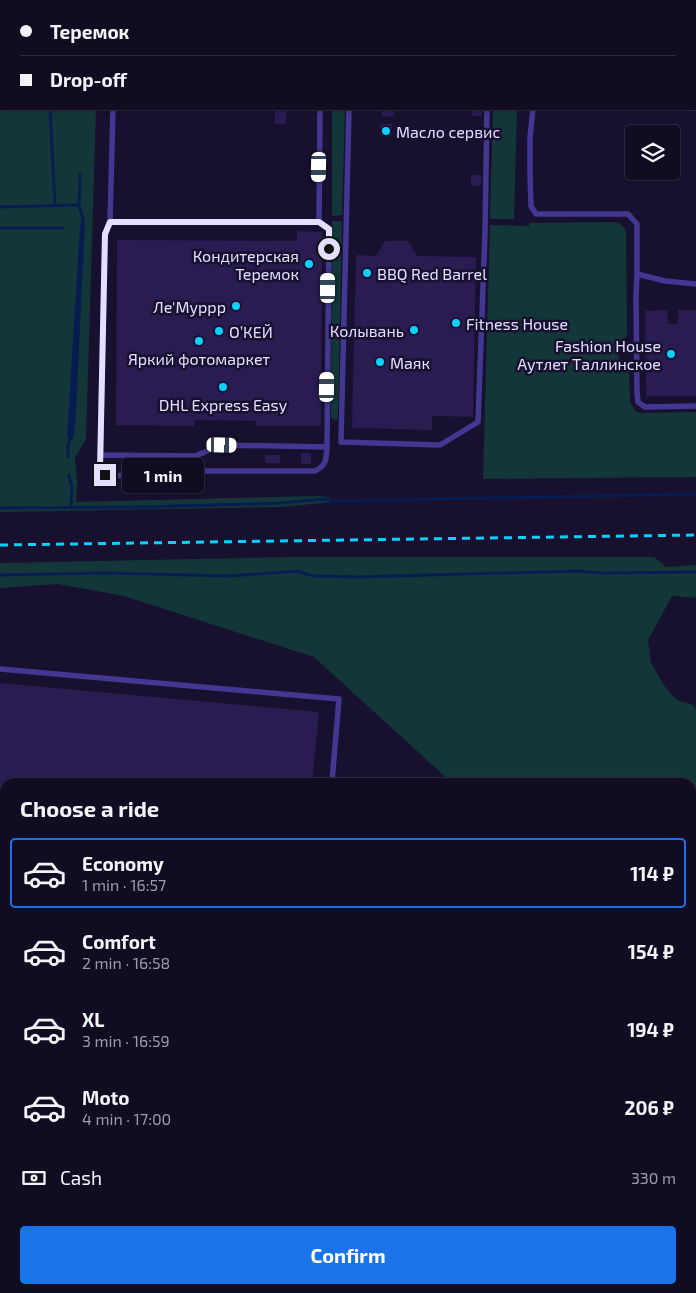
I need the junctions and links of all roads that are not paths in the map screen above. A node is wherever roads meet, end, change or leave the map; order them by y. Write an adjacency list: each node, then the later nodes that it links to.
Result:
1 (113, 110): 6 (lane)
2 (320, 110): 7 (lane)
3 (349, 110): 4 (lane)
4 (487, 110)
5 (533, 110): 8 (lane)
6 (110, 222): 7 (lane); 12 (lane)
7 (319, 222): 11 (lane)
8 (637, 274): 9 (lane); 10 (lane)
9 (696, 284)
10 (696, 406)
11 (327, 447): 12 (lane); 12 (lane)
12 (100, 455)
13 (0, 669): 14 (lane)
14 (332, 778)

